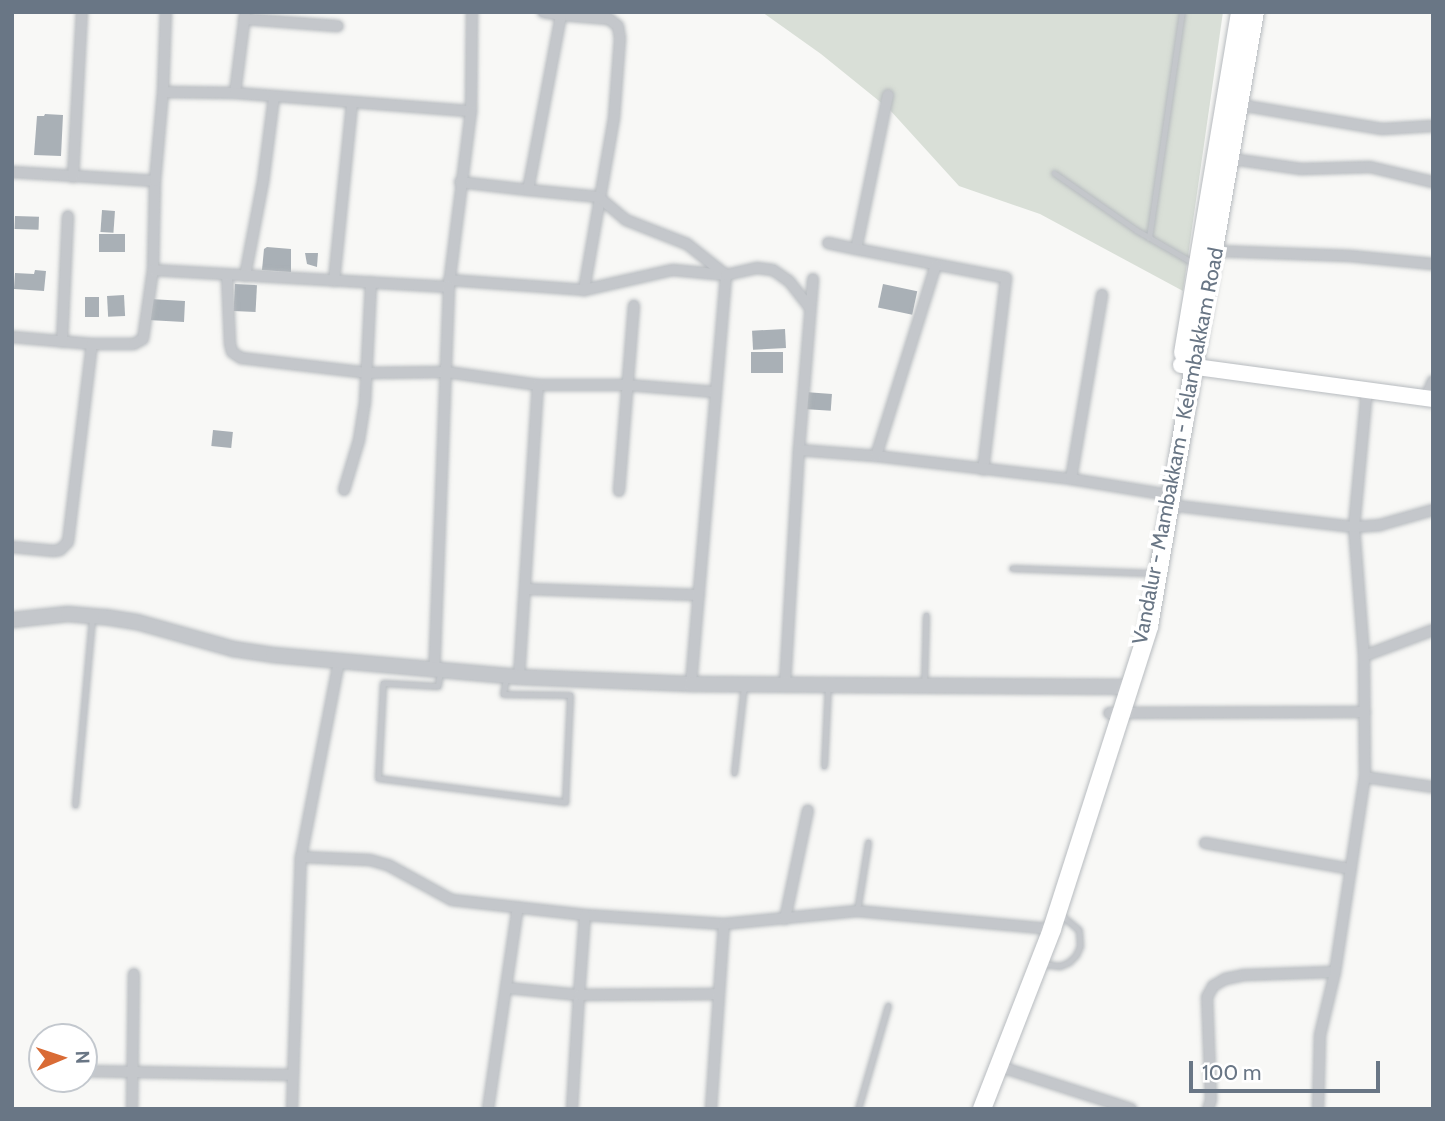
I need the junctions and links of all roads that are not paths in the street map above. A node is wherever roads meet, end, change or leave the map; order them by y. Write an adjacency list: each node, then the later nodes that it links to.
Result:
1 (82, 12): 22 (street)
2 (166, 12): 11 (street)
3 (472, 12): 17 (street)
4 (543, 12): 8 (street)
5 (1182, 12): 29 (lane)
6 (1240, 12): 19 (main road, Vandalur - Mambakkam - Kelambakkam Road)
7 (1255, 12): 16 (main road, Vandalur - Mambakkam - Kelambakkam Road)
8 (561, 15): 26 (street); 27 (street)
9 (245, 16): 10 (street); 12 (street)
10 (338, 26)
11 (163, 92): 12 (street); 23 (street)
12 (235, 93): 14 (street)
13 (888, 95): 31 (street)
14 (274, 97): 15 (street); 39 (street)
15 (352, 103): 17 (street); 41 (street)
16 (1240, 105): 18 (street); 19 (main road, Vandalur - Mambakkam - Kelambakkam Road)
17 (471, 111): 24 (street)
18 (1433, 125)
19 (1224, 158): 25 (street); 32 (main road, Vandalur - Mambakkam - Kelambakkam Road); 35 (main road, Vandalur - Mambakkam - Kelambakkam Road)
20 (12, 173): 22 (street)
21 (1054, 173): 29 (lane)
22 (73, 177): 23 (street)
23 (155, 181): 36 (street)
24 (460, 182): 26 (street); 43 (street)
25 (1433, 182)
26 (528, 190): 27 (street)
27 (599, 197): 38 (street); 44 (street)
28 (68, 216): 49 (street)
29 (1149, 238): 35 (lane)
30 (828, 243): 31 (street)
31 (856, 249): 34 (street)
32 (1215, 251): 33 (street); 51 (main road, Vandalur - Mambakkam - Kelambakkam Road)
33 (1433, 264)
34 (936, 265): 61 (street); 62 (street)
35 (1198, 265): 51 (main road, Vandalur - Mambakkam - Kelambakkam Road)
36 (153, 270): 37 (street); 50 (street)
37 (227, 275): 39 (street); 53 (street)
38 (726, 275): 44 (street); 47 (street); 58 (street)
39 (245, 276): 41 (street)
40 (813, 279): 47 (street)
41 (334, 281): 42 (street)
42 (371, 282): 43 (street); 53 (street)
43 (449, 283): 44 (street); 52 (street)
44 (584, 290)
45 (1102, 295): 63 (street)
46 (634, 306): 56 (street)
47 (809, 307): 60 (street)
48 (12, 337): 49 (street)
49 (62, 342): 50 (street)
50 (92, 344): 69 (street)
51 (1186, 366): 57 (main road); 66 (main road, Vandalur - Mambakkam - Kelambakkam Road)
52 (446, 372): 53 (street); 55 (street); 80 (street)
53 (368, 373): 64 (street)
54 (1433, 381): 59 (street)
55 (538, 385): 56 (street); 72 (street)
56 (627, 385): 58 (street); 65 (street)
57 (1367, 390): 59 (main road); 68 (street)
58 (715, 392): 73 (street)
59 (1429, 399)
60 (799, 450): 61 (street); 84 (street)
61 (876, 456): 62 (street)
62 (983, 471): 63 (street)
63 (1071, 479): 66 (street)
64 (344, 490)
65 (619, 491)
66 (1166, 500): 68 (street); 71 (main road, Vandalur - Mambakkam - Kelambakkam Road); 87 (main road, Vandalur - Mambakkam - Kelambakkam Road)
67 (1433, 510): 68 (street)
68 (1354, 527): 78 (street)
69 (12, 547)
70 (1013, 568): 71 (lane)
71 (1148, 573): 87 (main road, Vandalur - Mambakkam - Kelambakkam Road)
72 (525, 589): 73 (street); 81 (street)
73 (699, 595): 82 (street)
74 (926, 615): 86 (lane)
75 (92, 616): 76 (street); 79 (street); 94 (lane)
76 (12, 620)
77 (1433, 630): 78 (street)
78 (1364, 656): 88 (street)
79 (339, 661): 80 (street); 98 (street)
80 (437, 670): 81 (street); 81 (lane)
81 (512, 676): 82 (street)
82 (691, 684): 83 (street)
83 (744, 684): 84 (street); 91 (lane)
84 (785, 684): 85 (street)
85 (828, 684): 86 (street); 90 (lane)
86 (924, 685): 87 (street)
87 (1123, 687): 89 (main road, Vandalur - Mambakkam - Kelambakkam Road)
88 (1365, 712): 89 (street); 92 (street)
89 (1114, 714): 104 (main road, Vandalur - Mambakkam - Kelambakkam Road)
90 (824, 766)
91 (734, 772)
92 (1366, 776): 93 (street); 99 (street)
93 (1433, 788)
94 (75, 806)
95 (807, 810): 103 (street)
96 (869, 842): 101 (lane)
97 (1205, 843): 99 (street)
98 (301, 857): 100 (street); 116 (street)
99 (1351, 869): 107 (street)
100 (518, 907): 102 (street); 109 (street)
101 (857, 911): 103 (street); 104 (street)
102 (585, 915): 105 (street); 111 (street)
103 (785, 919): 105 (street)
104 (1050, 923): 106 (main road, Vandalur - Mambakkam - Kelambakkam Road); 106 (lane); 123 (main road, Vandalur - Mambakkam - Kelambakkam Road)
105 (724, 924): 110 (street)
106 (1038, 964): 113 (main road, Vandalur - Mambakkam - Kelambakkam Road)
107 (1335, 972): 126 (street); 127 (street)
108 (134, 974): 115 (street)
109 (508, 988): 111 (street); 119 (street)
110 (718, 994): 111 (street); 121 (street)
111 (579, 995): 120 (street)
112 (888, 1005): 122 (lane)
113 (998, 1066): 124 (main road, Vandalur - Mambakkam - Kelambakkam Road); 125 (street)
114 (98, 1072): 115 (street)
115 (132, 1072): 116 (street); 117 (street)
116 (292, 1075): 118 (street)
117 (132, 1109)
118 (292, 1109)
119 (488, 1109)
120 (572, 1109)
121 (711, 1109)
122 (858, 1109)
123 (971, 1109)
124 (982, 1109)
125 (1131, 1109)
126 (1208, 1109)
127 (1318, 1109)

